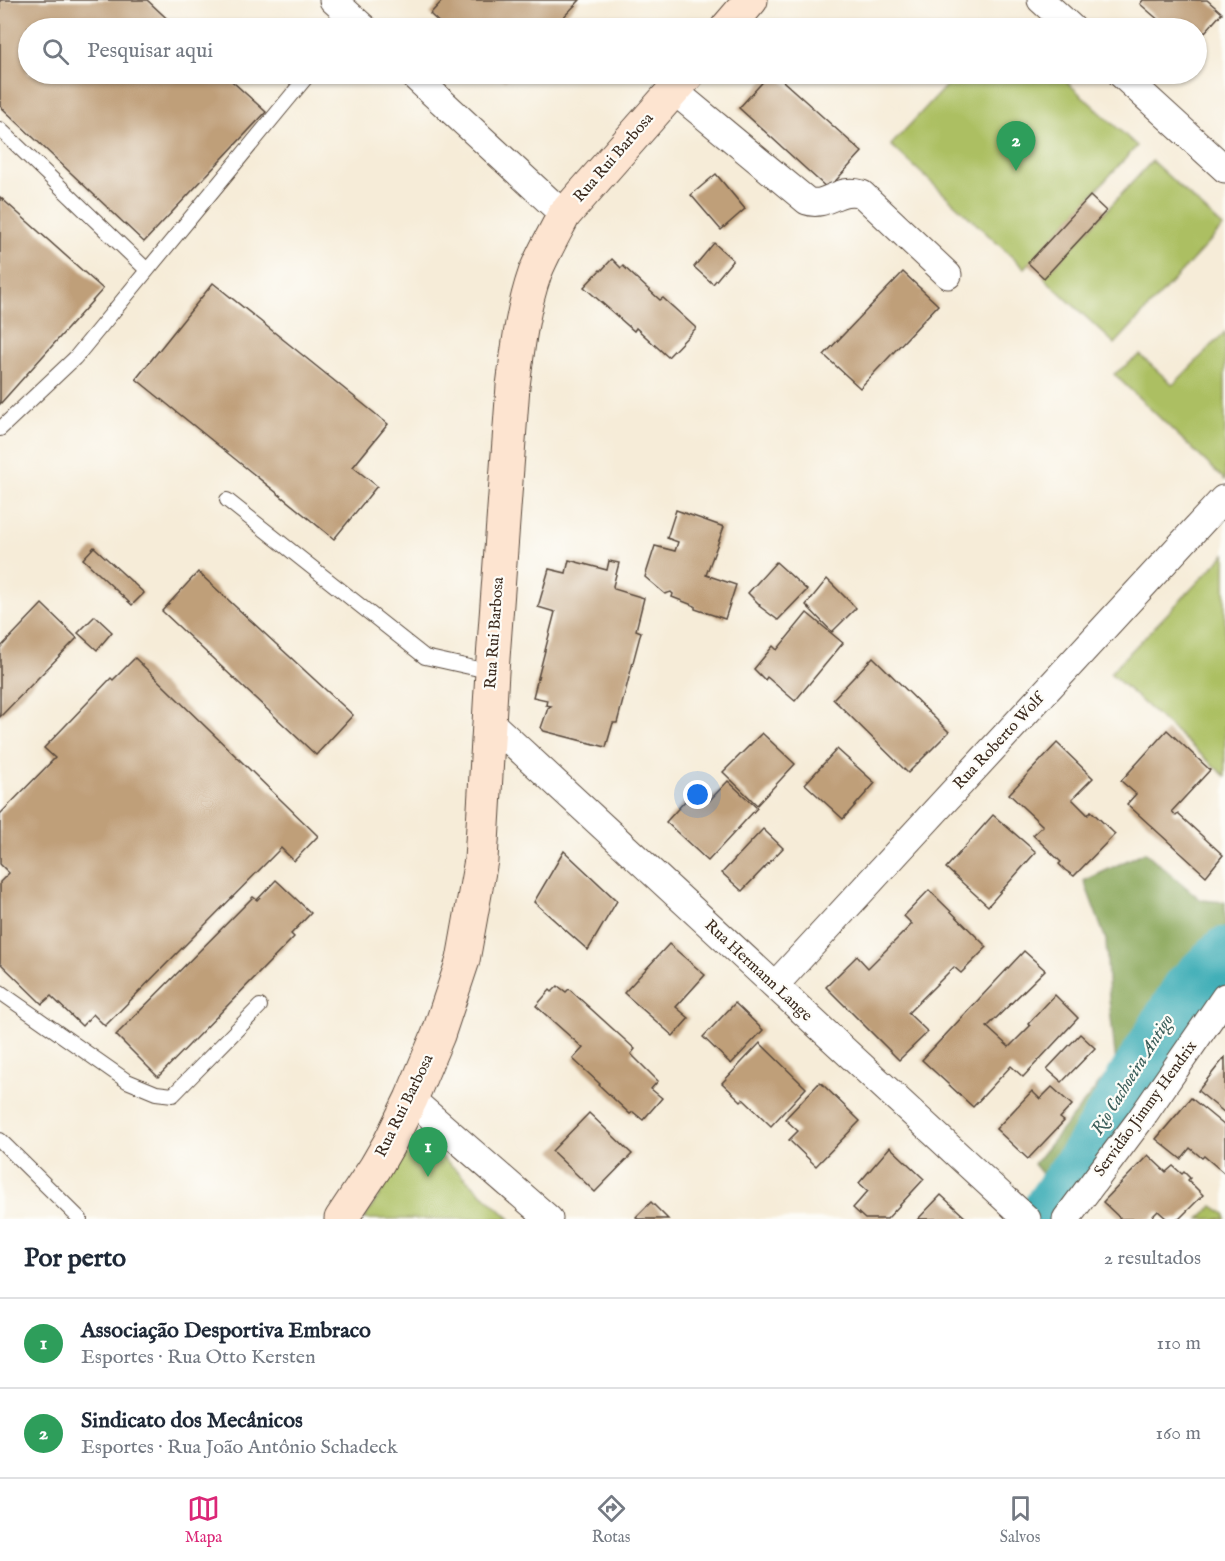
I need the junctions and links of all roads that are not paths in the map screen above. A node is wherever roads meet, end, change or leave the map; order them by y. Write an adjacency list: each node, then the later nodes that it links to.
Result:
1 (333, 0): 4 (street)
2 (751, 0): 5 (main road)
3 (1041, 0): 6 (street)
4 (348, 18)
5 (736, 18)
6 (1061, 18)
7 (301, 84): 15 (lane)
8 (423, 84): 14 (street)
9 (679, 84): 14 (main road, Rua Rui Barbosa)
10 (683, 84): 16 (street)
11 (1132, 84): 13 (street)
12 (0, 129): 15 (lane)
13 (1225, 169)
14 (564, 215): 20 (main road, Rua Rui Barbosa)
15 (147, 270): 17 (lane)
16 (948, 275)
17 (0, 429)
18 (1223, 499): 22 (street, Rua Roberto Wolf)
19 (227, 500): 20 (lane)
20 (492, 672): 21 (main road, Rua Rui Barbosa)
21 (490, 722): 22 (street, Rua Hermann Lange); 26 (main road, Rua Rui Barbosa)
22 (775, 985): 31 (street, Rua Hermann Lange)
23 (0, 992): 25 (lane)
24 (1225, 997): 32 (street, Servidão Jimmy Hendrix)
25 (260, 1006)
26 (411, 1099): 28 (street); 30 (main road, Rua Rui Barbosa)
27 (0, 1140): 29 (lane)
28 (536, 1215)
29 (80, 1219)
30 (341, 1219)
31 (1027, 1219)
32 (1066, 1219)

